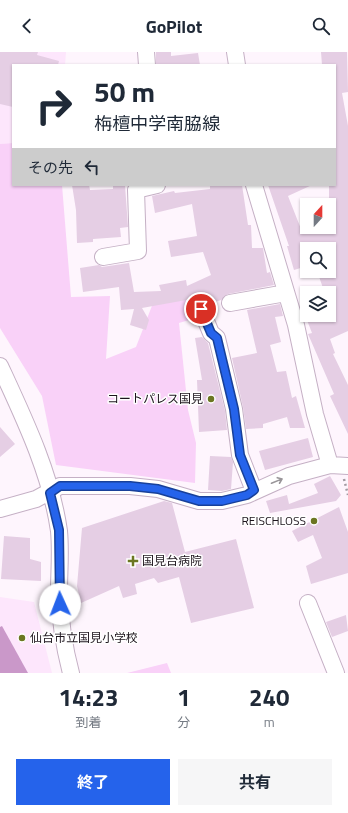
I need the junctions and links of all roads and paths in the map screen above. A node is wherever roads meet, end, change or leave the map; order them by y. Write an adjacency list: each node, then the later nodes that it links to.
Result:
1 (146, 52): 3 (street)
2 (235, 52): 4 (street)
3 (147, 64)
4 (237, 64)
5 (146, 186): 7 (street)
6 (254, 186): 9 (street)
7 (135, 187): 8 (street)
8 (103, 258)
9 (286, 293): 10 (street); 13 (street)
10 (230, 303)
11 (201, 309): 15 (street)
12 (0, 366): 16 (street)
13 (330, 465): 14 (street); 15 (street, one-way to 13)
14 (348, 466)
15 (254, 490): 16 (street)
16 (50, 493): 17 (street); 19 (street)
17 (0, 509)
18 (308, 603): 20 (street)
19 (71, 673)
20 (336, 673)

